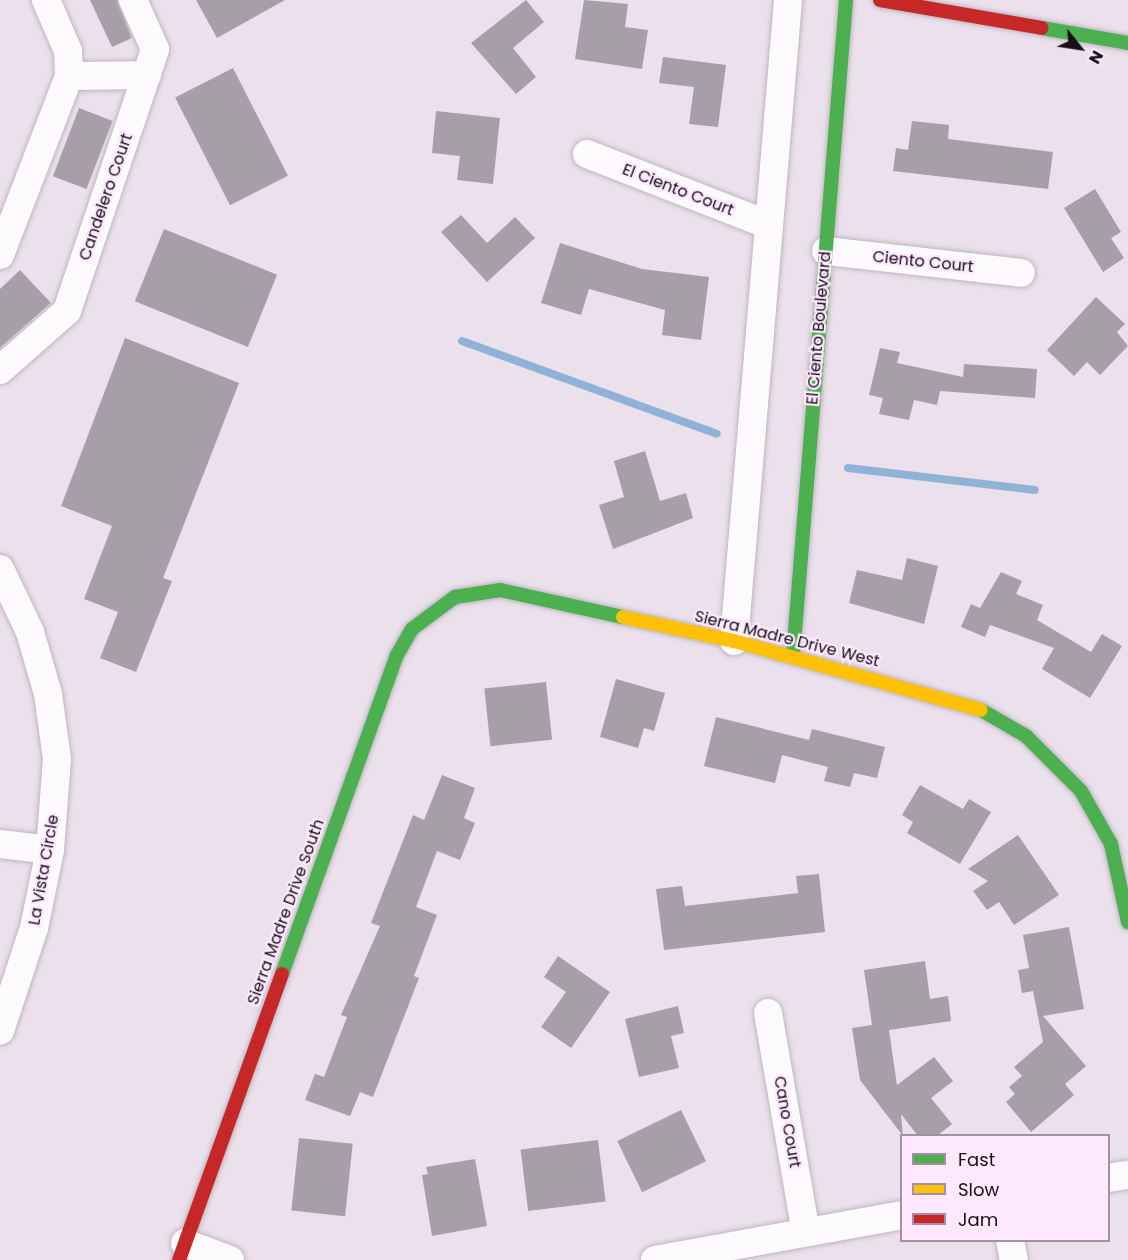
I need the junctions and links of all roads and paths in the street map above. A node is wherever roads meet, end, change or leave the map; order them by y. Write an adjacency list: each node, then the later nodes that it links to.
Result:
1 (46, 0): 8 (street)
2 (134, 0): 7 (street, Candelero Court)
3 (788, 0): 10 (street)
4 (846, 0): 11 (street, El Ciento Boulevard)
5 (880, 0): 6 (street)
6 (1128, 44)
7 (147, 75): 8 (street); 14 (street, Candelero Court)
8 (69, 76): 12 (street)
9 (587, 154): 10 (street, El Ciento Court)
10 (769, 225): 17 (street)
11 (826, 252): 13 (street, Ciento Court); 18 (street, El Ciento Boulevard)
12 (0, 255)
13 (1021, 273)
14 (0, 370)
15 (0, 569): 20 (street, La Vista Circle)
16 (455, 597): 17 (street, Sierra Madre Drive West); 29 (street, Sierra Madre Drive South)
17 (734, 641): 18 (street, Sierra Madre Drive West)
18 (793, 656): 21 (street, Sierra Madre Drive West)
19 (0, 844): 20 (street)
20 (51, 850): 23 (street, La Vista Circle)
21 (1128, 922)
22 (768, 1013): 27 (street, Cano Court)
23 (0, 1031)
24 (1128, 1175): 25 (street)
25 (1110, 1178)
26 (900, 1215): 27 (street)
27 (806, 1232): 31 (street)
28 (1010, 1242): 32 (street)
29 (182, 1252): 30 (street)
30 (230, 1260)
31 (655, 1260)
32 (1014, 1260)

